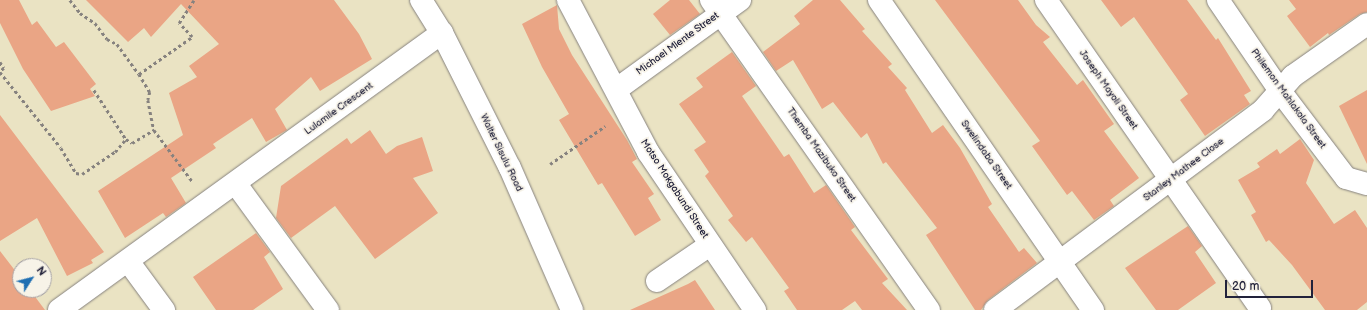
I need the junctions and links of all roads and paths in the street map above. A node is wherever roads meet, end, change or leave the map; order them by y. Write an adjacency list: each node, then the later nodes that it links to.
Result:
1 (70, 0): 14 (path)
2 (194, 0): 14 (path)
3 (421, 0): 11 (street, Walter Sisulu Road)
4 (568, 0): 15 (street, Motso Mokgabundi Street)
5 (740, 0): 9 (street, Michael Mlente Street)
6 (878, 0): 28 (street, Swelindaba Street)
7 (1046, 0): 22 (street, Joseph Mayoli Street)
8 (1218, 0): 17 (street, Philemon Mahlakola Street)
9 (716, 7): 15 (street, Michael Mlente Street); 36 (street, Themba Mazibuko Street)
10 (1367, 24): 17 (street, Stanley Mathee Close)
11 (442, 33): 23 (street, Lulamile Crescent); 34 (street, Walter Sisulu Road)
12 (0, 62): 13 (path)
13 (0, 71): 20 (path)
14 (139, 74): 19 (path)
15 (617, 89): 18 (street, Motso Mokgabundi Street)
16 (94, 90): 20 (path)
17 (1280, 91): 22 (street, Stanley Mathee Close); 24 (street, Philemon Mahlakola Street)
18 (628, 110): 21 (path); 26 (street, Motso Mokgabundi Street)
19 (154, 130): 20 (path); 25 (path)
20 (126, 139)
21 (550, 164)
22 (1171, 179): 28 (street, Stanley Mathee Close); 30 (street, Joseph Mayoli Street)
23 (236, 184): 25 (street, Lulamile Crescent); 33 (street)
24 (1367, 184)
25 (209, 204): 27 (street, Lulamile Crescent)
26 (710, 245): 29 (street); 35 (street, Motso Mokgabundi Street)
27 (128, 261): 31 (street, Lulamile Crescent); 32 (street)
28 (1060, 262): 37 (street, Stanley Mathee Close); 38 (street, Swelindaba Street)
29 (657, 281)
30 (1260, 308)
31 (59, 310)
32 (164, 310)
33 (328, 310)
34 (572, 310)
35 (755, 310)
36 (930, 310)
37 (995, 310)
38 (1094, 310)

